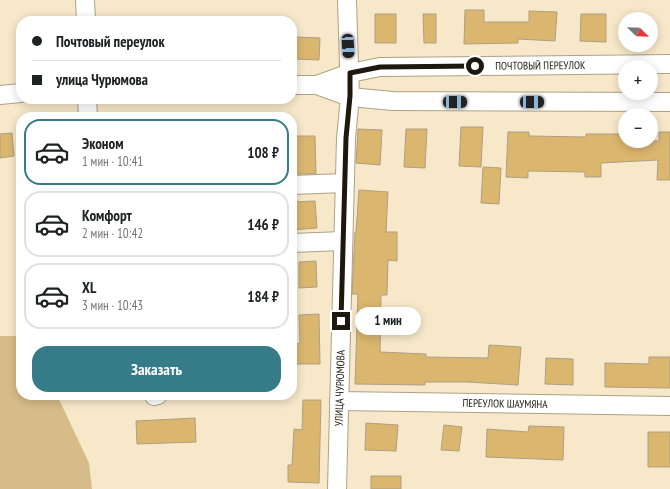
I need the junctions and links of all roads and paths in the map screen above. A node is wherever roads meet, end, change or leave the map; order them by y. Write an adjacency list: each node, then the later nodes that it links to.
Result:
1 (85, 0): 3 (street)
2 (347, 0): 5 (street, УЛИЦА ЧУРЮМОВА)
3 (86, 16)
4 (670, 64): 5 (street, ПОЧТОВЫЙ ПЕРЕУЛОК)
5 (350, 73): 6 (street, ПОЧТОВЫЙ ПЕРЕУЛОК); 10 (street, УЛИЦА ЧУРЮМОВА)
6 (317, 85): 7 (street, ПОЧТОВЫЙ ПЕРЕУЛОК); 10 (street, ПОЧТОВЫЙ ПЕРЕУЛОК)
7 (297, 86)
8 (16, 93): 9 (street)
9 (0, 95)
10 (350, 96): 11 (street, ПОЧТОВЫЙ ПЕРЕУЛОК); 12 (street, УЛИЦА ЧУРЮМОВА)
11 (670, 102)
12 (345, 183): 13 (street); 14 (street, УЛИЦА ЧУРЮМОВА)
13 (297, 185)
14 (344, 242): 15 (street); 16 (street, УЛИЦА ЧУРЮМОВА)
15 (297, 243)
16 (339, 401): 17 (street, ПЕРЕУЛОК ШАУМЯНА); 18 (street, УЛИЦА ЧУРЮМОВА)
17 (670, 406)
18 (337, 489)

